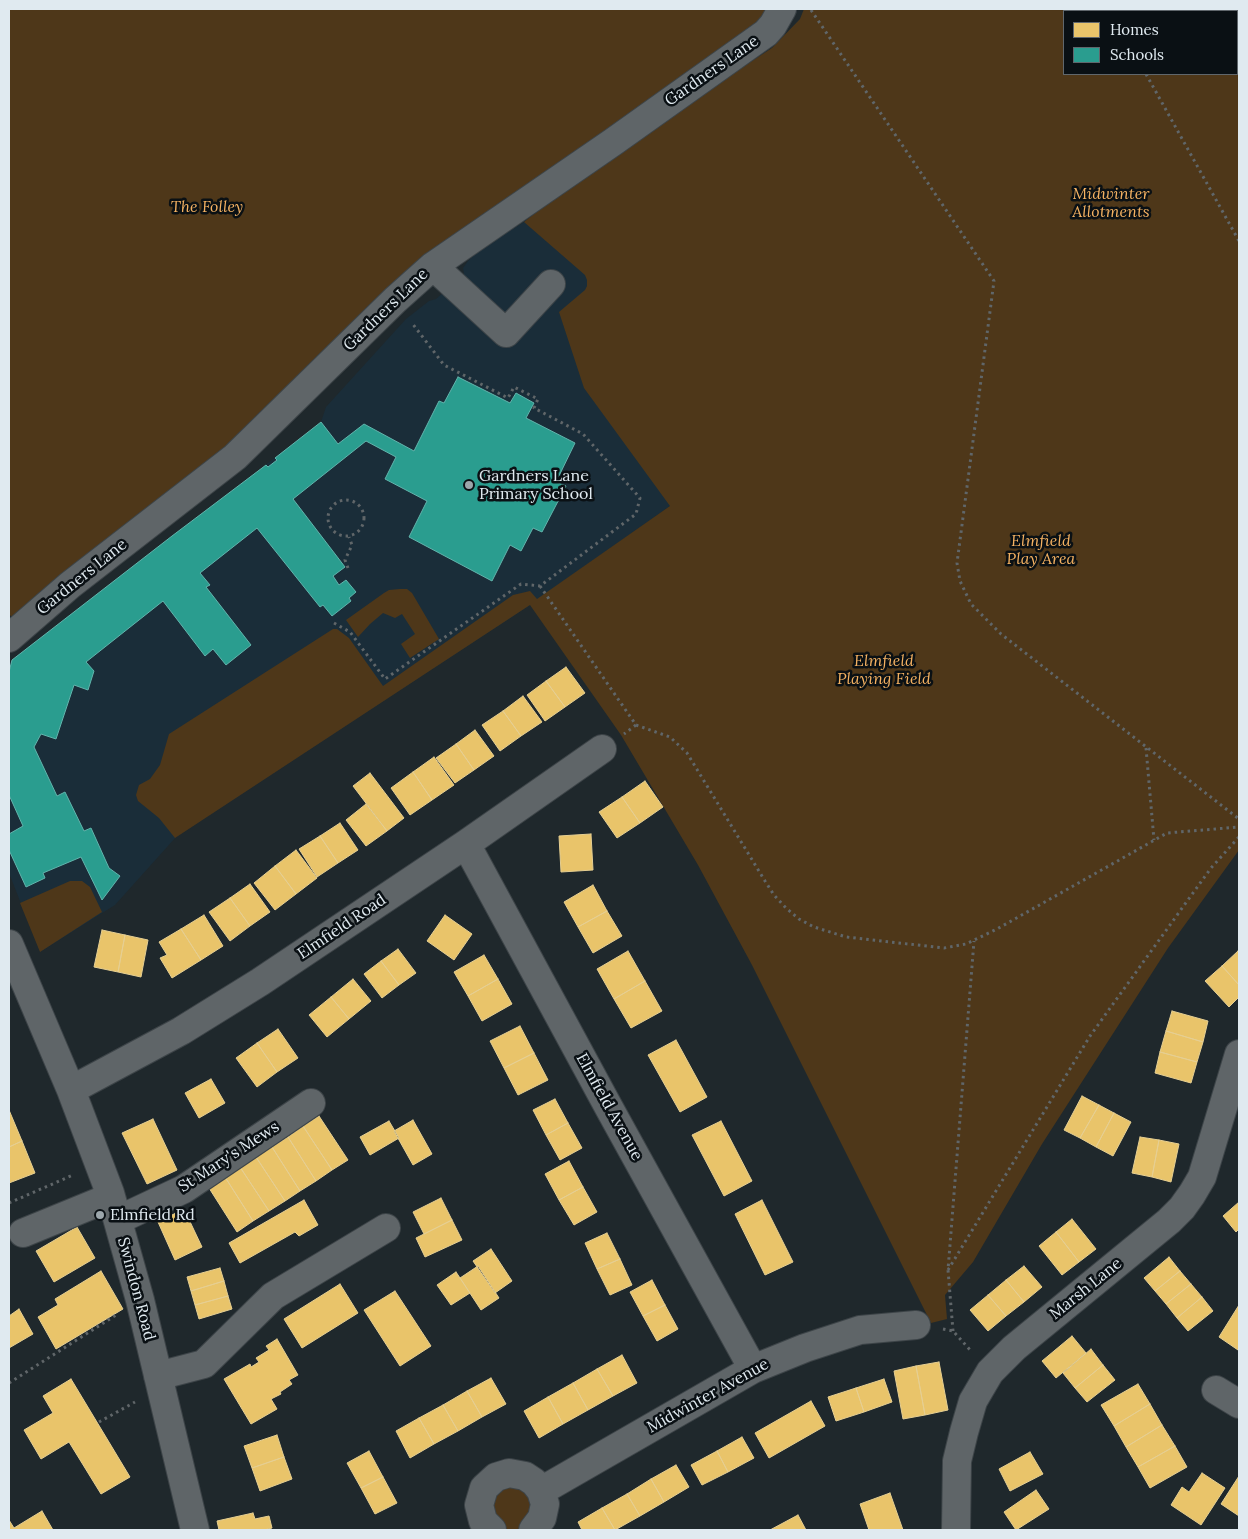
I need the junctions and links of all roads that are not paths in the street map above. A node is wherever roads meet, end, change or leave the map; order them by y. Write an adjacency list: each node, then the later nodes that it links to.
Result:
1 (782, 9): 2 (street, Gardners Lane)
2 (433, 266): 3 (street); 4 (street, Gardners Lane)
3 (551, 284)
4 (9, 638)
5 (602, 749): 6 (street, Elmfield Road)
6 (466, 844): 9 (street, Elmfield Road); 15 (street, Elmfield Avenue)
7 (9, 944): 9 (street, Swindon Road)
8 (1239, 1054): 23 (street, Marsh Lane)
9 (71, 1090): 11 (street, Swindon Road)
10 (311, 1103): 11 (street, St Mary's Mews)
11 (115, 1209): 13 (street, St Mary's Mews); 16 (street, Swindon Road)
12 (386, 1228): 16 (street)
13 (23, 1233)
14 (916, 1325): 15 (street, Midwinter Avenue)
15 (753, 1368): 19 (street, Midwinter Avenue)
16 (160, 1383): 20 (street, Swindon Road)
17 (1216, 1390): 18 (street)
18 (1239, 1404)
19 (541, 1491): 21 (street); 22 (street)
20 (195, 1530)
21 (492, 1530)
22 (533, 1530)
23 (956, 1530)

